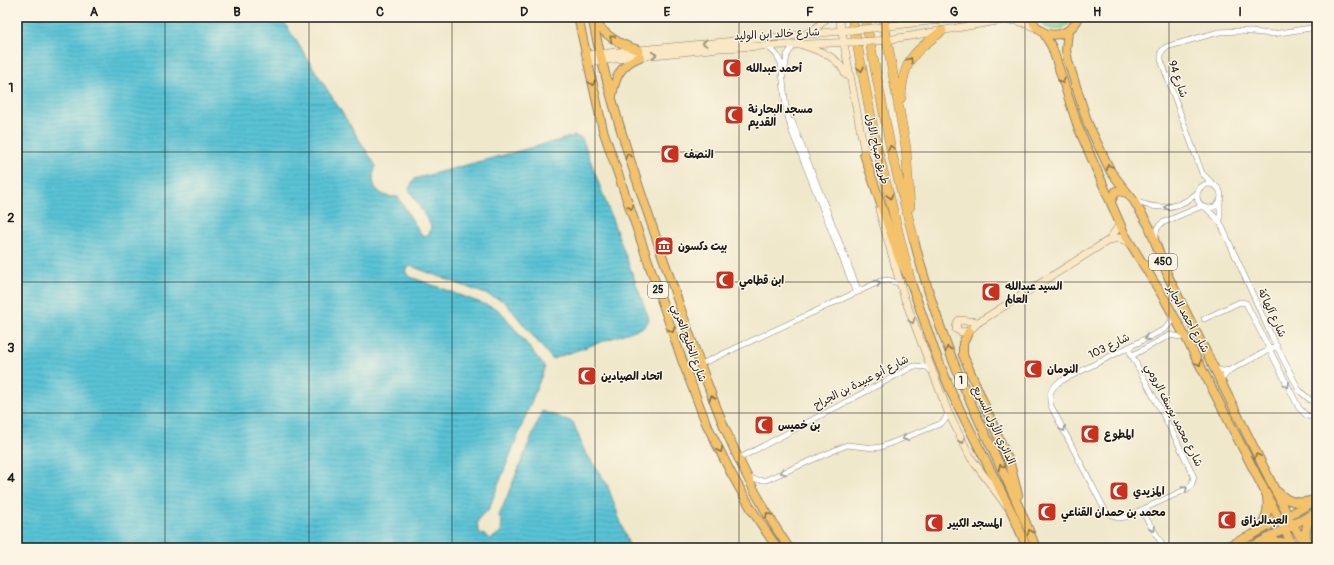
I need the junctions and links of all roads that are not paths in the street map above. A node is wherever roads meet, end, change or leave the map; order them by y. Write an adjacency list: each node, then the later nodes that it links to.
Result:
1 (578, 17): 26 (main road, شارع الخليج العربي / 25)
2 (592, 17): 24 (main road, one-way to 2); 25 (main road, شارع الخليج العربي / 25)
3 (828, 17): 19 (main road)
4 (839, 17): 16 (main road, طريق صباح الاول)
5 (852, 17): 51 (highway, طريق صباح الاول / 1, one-way to 51)
6 (865, 17): 44 (highway, طريق صباح الاول / 1, one-way to 6)
7 (883, 17): 13 (highway)
8 (925, 17): 12 (highway)
9 (984, 17): 12 (main road, شارع خالد ابن الوليد)
10 (1031, 17): 15 (main road, 450)
11 (1079, 17): 18 (main road)
12 (938, 20): 13 (main road, شارع خالد ابن الوليد)
13 (885, 26): 16 (main road, شارع خالد ابن الوليد, bridge); 20 (highway)
14 (1317, 27): 34 (street, شارع 94)
15 (1040, 30): 17 (main road, شارع خالد ابن الوليد); 18 (main road); 28 (main road, شارع أحمد الجابر / 450)
16 (841, 31): 19 (main road, شارع خالد ابن الوليد); 21 (main road, طريق صباح الاول)
17 (942, 31): 20 (main road, شارع خالد ابن الوليد); 32 (highway, one-way to 17)
18 (1068, 32): 27 (main road, شارع أحمد الجابر / 450)
19 (803, 36): 24 (main road, شارع خالد ابن الوليد, one-way to 24)
20 (887, 40): 21 (main road, شارع خالد ابن الوليد, bridge); 32 (highway)
21 (843, 42): 22 (main road, شارع خالد ابن الوليد); 30 (main road, طريق صباح الاول)
22 (798, 44): 23 (main road, شارع خالد ابن الوليد); 29 (street); 30 (main road)
23 (767, 46): 24 (main road, شارع خالد ابن الوليد, one-way to 23); 29 (street)
24 (639, 53): 25 (main road, شارع خالد ابن الوليد); 31 (main road)
25 (600, 57): 26 (main road, شارع خالد ابن الوليد); 31 (main road, شارع الخليج العربي / 25)
26 (587, 59): 89 (main road, شارع الخليج العربي / 25, one-way to 89)
27 (1068, 61): 28 (main road); 37 (main road, شارع أحمد الجابر / 450, one-way to 27)
28 (1058, 65): 39 (main road, شارع أحمد الجابر / 450, one-way to 39)
29 (783, 66): 53 (street)
30 (850, 83): 33 (main road, طريق صباح الاول)
31 (611, 101): 63 (main road, شارع الخليج العربي / 25, one-way to 31)
32 (900, 111): 44 (highway)
33 (864, 154): 51 (main road, الدائري الأول السريع); 52 (main road, طريق صباح الاول)
34 (1202, 173): 35 (street, شارع 94); 36 (street)
35 (1214, 186): 36 (street); 38 (street)
36 (1198, 192): 40 (street, one-way to 40); 41 (street)
37 (1127, 193): 39 (main road); 40 (main road, شارع أحمد الجابر / 450)
38 (1221, 198): 41 (street); 42 (street, شارع آلهاكة)
39 (1111, 201): 43 (main road, شارع أحمد الجابر / 450)
40 (1134, 201): 47 (main road, شارع أحمد الجابر / 450)
41 (1204, 207): 42 (street, شارع آلهاكة); 47 (street)
42 (1220, 222): 59 (street, شارع آلهاكة)
43 (1120, 224): 46 (main road); 48 (main road, شارع أحمد الجابر / 450)
44 (912, 231): 45 (highway, طريق صباح الاول / 1)
45 (914, 240): 81 (main road, الدائري الأول السريع / 1, one-way to 45)
46 (1109, 240): 48 (main road); 56 (main road)
47 (1155, 240): 49 (main road, شارع أحمد الجابر / 450)
48 (1128, 242): 50 (main road, شارع أحمد الجابر / 450)
49 (1160, 254): 50 (main road); 64 (main road, شارع أحمد الجابر / 450)
50 (1143, 264): 54 (main road, شارع أحمد الجابر / 450)
51 (911, 283): 83 (main road, الدائري الأول السريع / 1)
52 (900, 284): 53 (street, one-way to 52); 66 (main road, الدائري الأول السريع, one-way to 66)
53 (858, 292): 63 (street)
54 (1172, 312): 58 (main road, شارع أحمد الجابر / 450); 60 (street, شارع 103, one-way to 60)
55 (1204, 319): 61 (street)
56 (978, 322): 57 (main road); 57 (main road)
57 (969, 331): 81 (main road)
58 (1186, 338): 62 (street, شارع 103); 67 (main road, شارع أحمد الجابر / 450, one-way to 67)
59 (1277, 346): 61 (street); 71 (street, شارع آلهاكة)
60 (1128, 348): 62 (street, شارع محمد يوسف الرومي); 70 (street, شارع 103)
61 (1270, 350): 65 (street); 73 (street, one-way to 73)
62 (1131, 356): 79 (street, شارع محمد يوسف الرومي, one-way to 62)
63 (700, 365): 74 (main road, شارع الخليج العربي / 25, one-way to 63)
64 (1214, 368): 65 (street); 68 (main road, شارع أحمد الجابر / 450)
65 (1230, 370): 68 (street)
66 (931, 372): 72 (main road, الدائري الأول السريع); 74 (street, شارع أبو عبيدة بن الجراح)
67 (1207, 378): 68 (main road); 69 (main road, شارع أحمد الجابر / 450)
68 (1222, 384): 69 (main road); 76 (main road, شارع أحمد الجابر / 450, one-way to 68)
69 (1215, 393): 77 (main road, شارع أحمد الجابر / 450)
70 (1050, 394): 79 (street, شارع محمد يوسف الرومي, one-way to 79)
71 (1317, 402)
72 (948, 412): 75 (street, one-way to 75); 83 (main road, الدائري الأول السريع, one-way to 83)
73 (1317, 417)
74 (739, 462): 75 (main road, شارع الخليج العربي / 25)
75 (746, 476): 90 (main road, شارع الخليج العربي / 25, one-way to 75)
76 (1276, 490): 78 (main road); 82 (main road, شارع أحمد الجابر / 450)
77 (1266, 494): 84 (main road, شارع أحمد الجابر / 450); 87 (main road)
78 (1317, 500): 82 (main road)
79 (1142, 510): 93 (street, one-way to 93)
80 (1317, 512): 85 (main road); 97 (main road)
81 (1024, 515): 92 (main road, الدائري الأول السريع, one-way to 81)
82 (1288, 515): 84 (main road); 85 (main road, شارع أحمد الجابر / 450)
83 (1014, 517): 91 (main road, الدائري الأول السريع)
84 (1280, 520): 86 (main road, شارع أحمد الجابر / 450); 87 (main road)
85 (1292, 524): 86 (main road); 97 (main road, شارع أحمد الجابر / 450)
86 (1284, 529): 88 (main road); 96 (main road, شارع أحمد الجابر / 450)
87 (1252, 535): 94 (main road)
88 (1259, 543): 95 (main road); 96 (main road)
89 (777, 548)
90 (789, 548)
91 (1027, 548)
92 (1036, 548)
93 (1162, 548)
94 (1223, 548)
95 (1249, 548)
96 (1294, 548)
97 (1309, 548)

